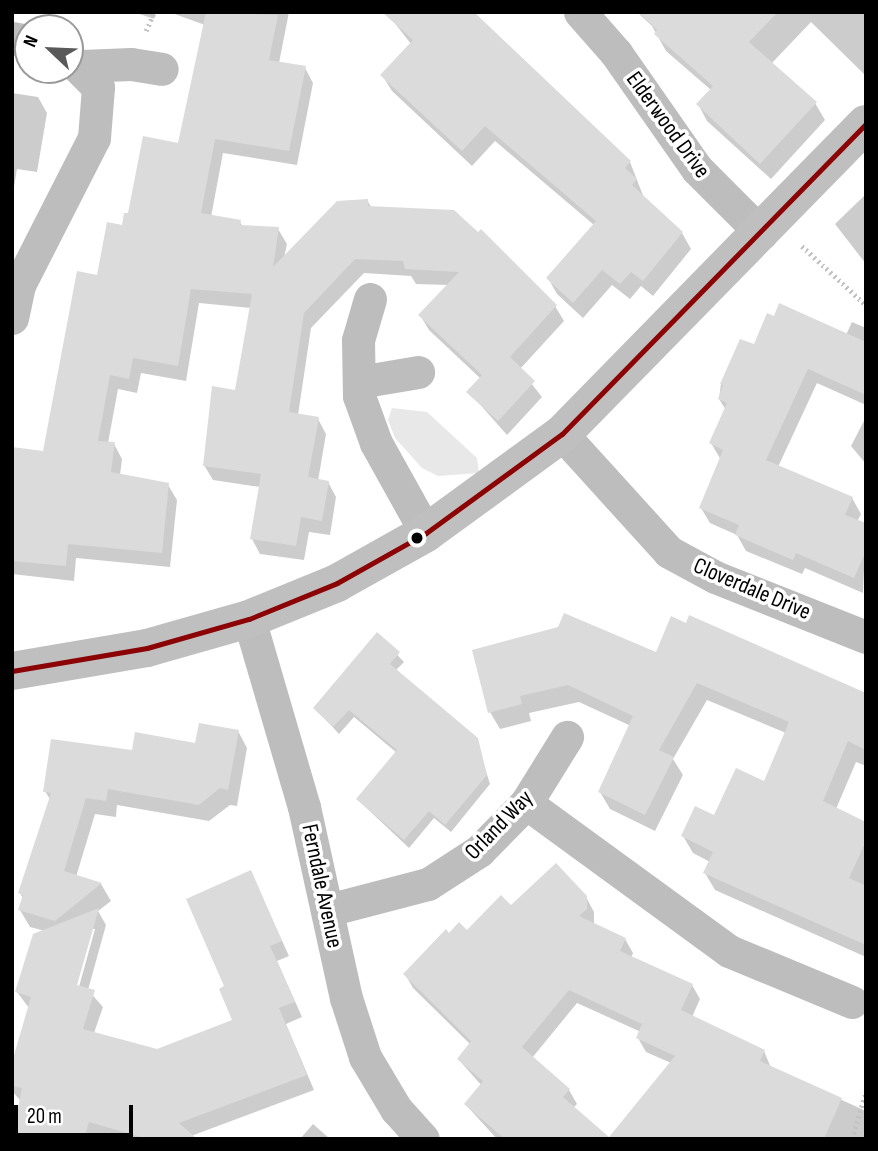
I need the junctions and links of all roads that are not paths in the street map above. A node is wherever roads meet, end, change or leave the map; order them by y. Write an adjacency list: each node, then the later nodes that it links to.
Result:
1 (580, 12): 6 (street, Elderwood Drive)
2 (84, 62): 3 (street)
3 (162, 69)
4 (84, 72): 8 (street)
5 (866, 124): 6 (street)
6 (768, 227): 11 (street)
7 (370, 299): 10 (street)
8 (13, 315)
9 (418, 372): 10 (street)
10 (359, 382): 12 (street)
11 (562, 434): 12 (street); 14 (street, Cloverdale Drive)
12 (426, 533): 13 (street)
13 (249, 619): 15 (street); 18 (street, Ferndale Avenue)
14 (866, 637)
15 (12, 671)
16 (567, 737): 17 (street, Orland Way)
17 (526, 803): 18 (street, Orland Way); 19 (street)
18 (328, 910): 20 (street, Ferndale Avenue)
19 (852, 1002)
20 (423, 1139)

